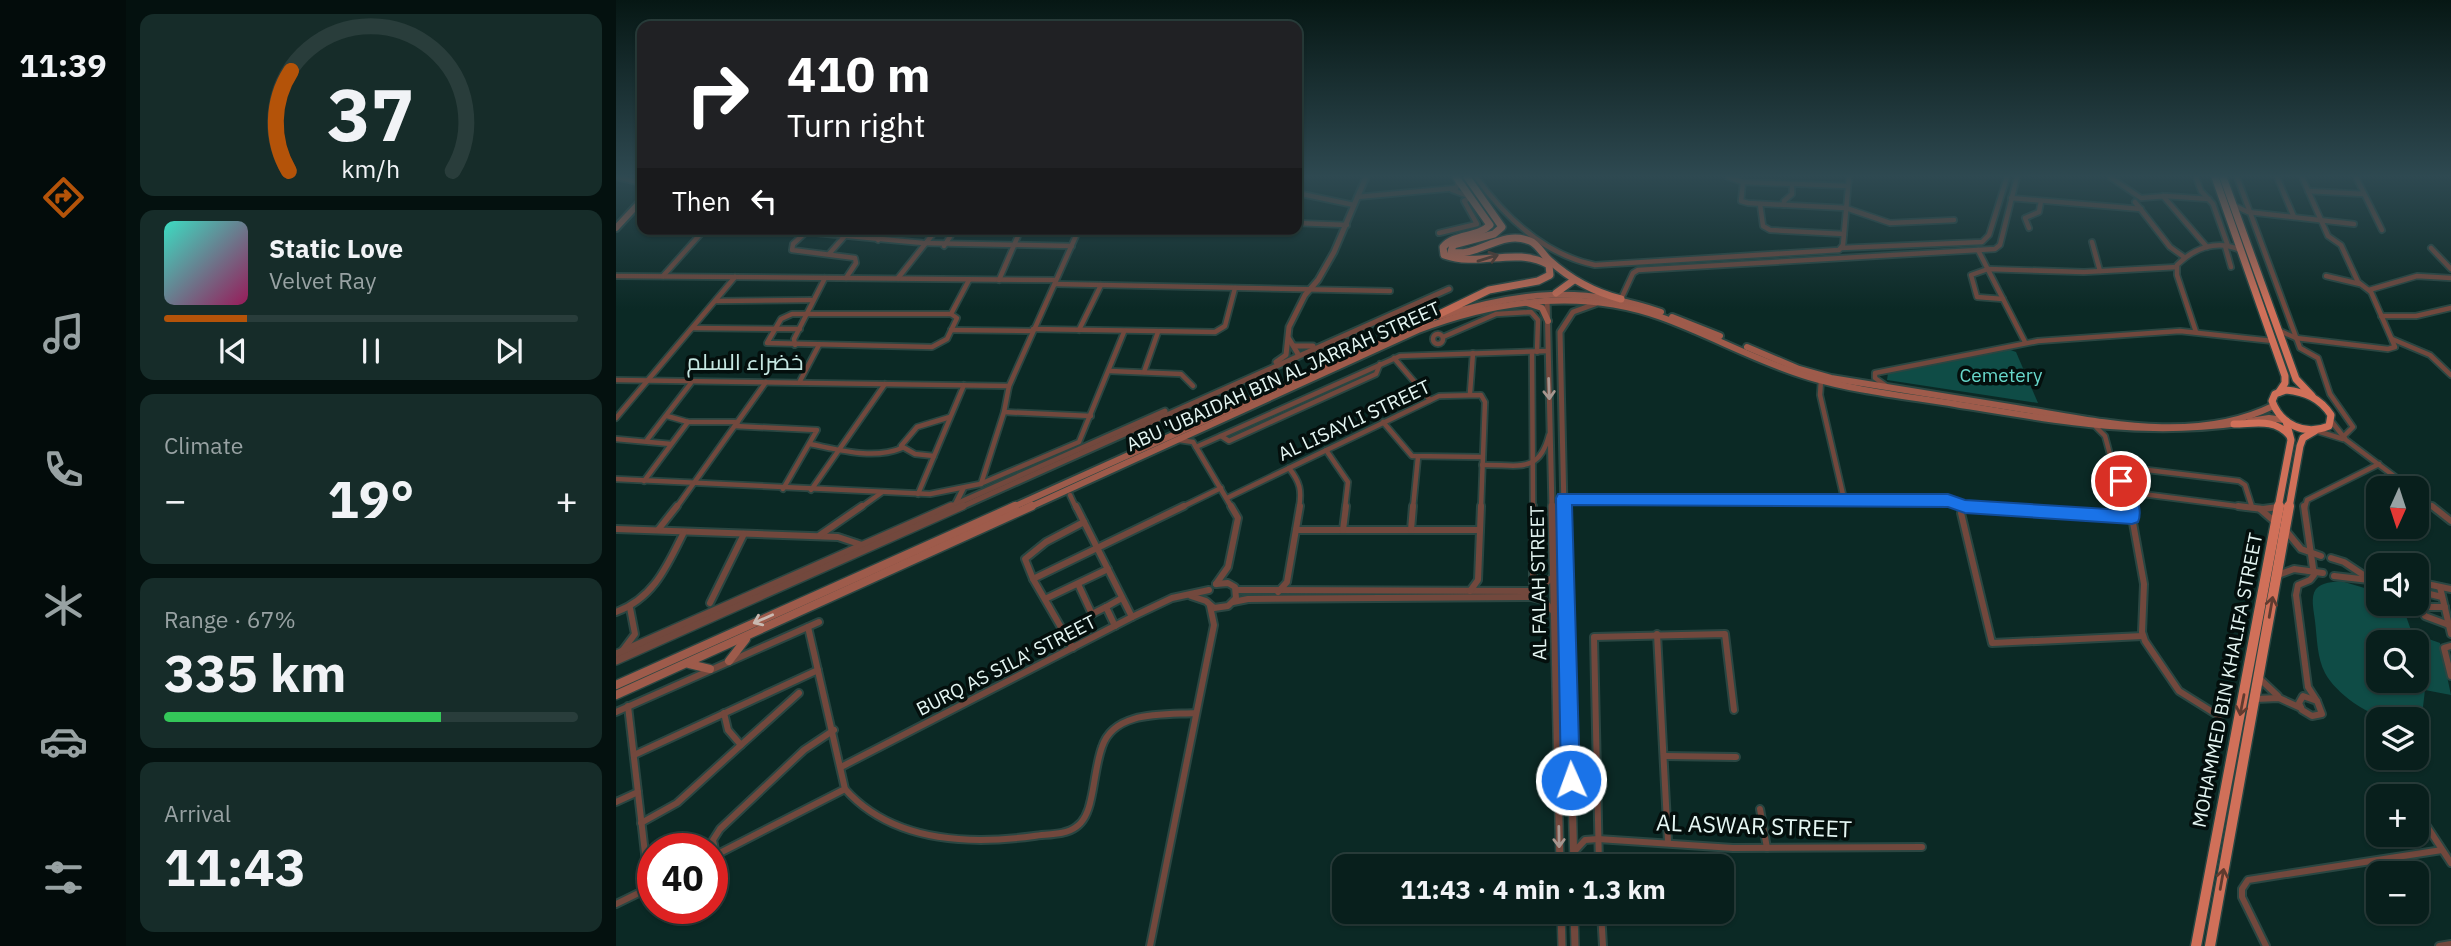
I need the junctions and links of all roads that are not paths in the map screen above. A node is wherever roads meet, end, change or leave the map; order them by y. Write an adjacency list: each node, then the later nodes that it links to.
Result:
1 (628, 221): 29 (main road)
2 (1348, 221): 25 (street)
3 (1476, 221): 28 (street)
4 (1486, 221): 88 (main road, one-way to 88)
5 (1501, 221): 68 (main road)
6 (1513, 221): 48 (street)
7 (1762, 221): 30 (street)
8 (1845, 221): 30 (street)
9 (1883, 221): 10 (street)
10 (1914, 221)
11 (1993, 221): 48 (street)
12 (2005, 221): 50 (street)
13 (2026, 221): 26 (street)
14 (2150, 221): 52 (street)
15 (2185, 221): 47 (street)
16 (2219, 221): 43 (street)
17 (2224, 221): 43 (highway)
18 (2239, 221): 93 (highway)
19 (2252, 221): 100 (street)
20 (2321, 221): 70 (street)
21 (2330, 221): 24 (street)
22 (2378, 221): 27 (street)
23 (1302, 223): 25 (street)
24 (2354, 224)
25 (1347, 225): 73 (street)
26 (2029, 229)
27 (2382, 230)
28 (1440, 233)
29 (616, 234)
30 (1844, 234): 48 (street)
31 (700, 235): 59 (street)
32 (803, 235): 51 (street)
33 (831, 235): 39 (street)
34 (882, 235): 40 (street)
35 (932, 235): 42 (street)
36 (951, 235): 44 (street)
37 (1018, 235): 45 (street)
38 (1077, 235): 46 (street)
39 (844, 236): 40 (street); 51 (street)
40 (878, 240): 42 (street)
41 (2092, 242): 57 (street)
42 (923, 245): 44 (street); 64 (street)
43 (2229, 245): 47 (street); 54 (street); 103 (highway)
44 (944, 246): 45 (street)
45 (1013, 246): 46 (street); 67 (street)
46 (1072, 246): 69 (street)
47 (2207, 247): 52 (street)
48 (1841, 248)
49 (2431, 248): 56 (street)
50 (1978, 250): 55 (street); 82 (street)
51 (829, 254): 63 (street)
52 (2184, 257): 53 (street)
53 (2177, 267): 57 (street); 97 (street)
54 (2231, 267)
55 (1987, 269): 57 (street); 78 (street); 78 (street)
56 (2451, 269)
57 (2100, 271)
58 (616, 276): 59 (street)
59 (663, 276): 61 (street)
60 (2326, 276): 70 (street)
61 (735, 277): 62 (street); 79 (street)
62 (825, 278): 63 (street); 80 (street)
63 (846, 278): 64 (street)
64 (898, 278): 66 (street)
65 (2451, 278): 74 (street)
66 (969, 280): 67 (street); 85 (street)
67 (999, 280): 69 (street)
68 (1574, 280): 76 (main road); 82 (main road)
69 (1056, 282): 71 (street); 95 (street)
70 (2360, 284): 74 (street)
71 (1101, 285): 72 (street); 96 (street)
72 (1235, 289): 73 (street); 99 (street)
73 (1311, 289): 75 (street); 89 (street)
74 (2369, 289): 86 (street)
75 (1390, 291)
76 (1556, 293): 82 (main road, ABU 'UBAIDAH BIN AL JARRAH STREET); 88 (main road, ABU 'UBAIDAH BIN AL JARRAH STREET)
77 (1548, 299): 81 (main road, ABU 'UBAIDAH BIN AL JARRAH STREET); 82 (main road, ABU 'UBAIDAH BIN AL JARRAH STREET); 87 (street, AL FALAH STREET)
78 (2003, 299): 104 (street)
79 (716, 300): 80 (street); 90 (street)
80 (811, 300): 84 (street)
81 (1513, 302): 87 (main road); 88 (main road, ABU 'UBAIDAH BIN AL JARRAH STREET)
82 (1620, 302): 121 (main road, ABU 'UBAIDAH BIN AL JARRAH STREET); 130 (main road, ABU 'UBAIDAH BIN AL JARRAH STREET); 133 (street, AL FALAH STREET)
83 (2451, 308): 86 (street)
84 (808, 314): 85 (street); 91 (street); 92 (street)
85 (951, 314): 94 (street)
86 (2381, 316): 101 (street)
87 (1548, 321): 114 (street, AL FALAH STREET)
88 (1419, 326): 102 (street); 151 (main road, ABU 'UBAIDAH BIN AL JARRAH STREET); 284 (main road, ABU 'UBAIDAH BIN AL JARRAH STREET, one-way to 284)
89 (1289, 327): 108 (street); 116 (street)
90 (693, 328): 91 (street); 122 (street)
91 (774, 329): 92 (street); 106 (street)
92 (800, 329): 106 (street)
93 (2277, 329): 100 (street); 105 (highway)
94 (951, 330): 95 (street); 107 (street)
95 (1032, 330): 96 (street); 128 (street)
96 (1079, 330): 98 (street)
97 (2196, 331): 103 (street); 104 (street)
98 (1124, 332): 99 (street); 117 (street)
99 (1158, 332): 118 (street)
100 (2296, 338): 101 (street); 105 (street); 154 (street)
101 (2392, 339): 119 (street)
102 (1442, 340): 110 (street); 112 (street)
103 (2273, 341): 131 (highway)
104 (2025, 342): 130 (street)
105 (2283, 343): 134 (highway)
106 (795, 345): 107 (street)
107 (819, 345): 124 (street)
108 (1292, 345): 109 (street); 113 (street)
109 (1312, 346): 113 (street); 113 (street)
110 (1443, 353): 111 (street); 115 (street)
111 (1473, 353): 112 (street); 132 (street)
112 (1534, 353): 114 (street); 171 (street)
113 (1297, 355): 116 (street); 277 (street)
114 (1548, 355): 133 (street); 149 (street, AL FALAH STREET, one-way to 149)
115 (1394, 358): 135 (street); 162 (street)
116 (1276, 362): 170 (street)
117 (1110, 372): 118 (street); 139 (street)
118 (1144, 372): 129 (street)
119 (2451, 375)
120 (616, 380): 122 (street)
121 (1821, 380): 148 (main road, ABU 'UBAIDAH BIN AL JARRAH STREET); 191 (street)
122 (647, 382): 125 (street); 141 (street)
123 (766, 382): 124 (street); 125 (street); 146 (street)
124 (800, 382): 126 (street)
125 (691, 383): 138 (street)
126 (885, 384): 127 (street); 163 (street)
127 (964, 385): 128 (street); 140 (street)
128 (1009, 386): 137 (street)
129 (1193, 386)
130 (1891, 388): 136 (main road, ABU 'UBAIDAH BIN AL JARRAH STREET)
131 (2279, 392): 134 (highway); 136 (highway)
132 (1470, 393): 135 (street, AL LISAYLI STREET); 168 (street)
133 (1561, 393): 190 (street, AL FALAH STREET)
134 (2312, 396): 145 (highway)
135 (1430, 400): 144 (street, AL LISAYLI STREET)
136 (2273, 406): 142 (highway)
137 (1004, 412): 139 (street); 179 (street)
138 (667, 416): 143 (street); 156 (street)
139 (1091, 416): 169 (street)
140 (950, 417): 164 (street); 166 (street)
141 (616, 418)
142 (2285, 421): 147 (main road, ABU 'UBAIDAH BIN AL JARRAH STREET); 152 (highway); 158 (highway, MOHAMMED BIN KHALIFA STREET)
143 (688, 422): 146 (street); 160 (street)
144 (1383, 422): 165 (street, AL LISAYLI STREET); 167 (street)
145 (2332, 422): 152 (highway); 154 (street)
146 (736, 424): 161 (street); 180 (street)
147 (2234, 424): 150 (main road, ABU 'UBAIDAH BIN AL JARRAH STREET); 158 (highway)
148 (2096, 427): 150 (main road, ABU 'UBAIDAH BIN AL JARRAH STREET); 153 (street)
149 (1550, 428): 171 (street); 225 (street, AL FALAH STREET)
150 (2113, 429): 153 (street)
151 (1197, 430): 157 (main road, ABU 'UBAIDAH BIN AL JARRAH STREET); 162 (street)
152 (2316, 431): 159 (street); 201 (highway, MOHAMMED BIN KHALIFA STREET)
153 (2105, 436): 174 (street)
154 (2343, 437): 159 (street)
155 (616, 439): 156 (street)
156 (647, 440): 160 (street)
157 (1175, 440): 162 (street); 269 (main road, ABU 'UBAIDAH BIN AL JARRAH STREET)
158 (2291, 440): 195 (highway, MOHAMMED BIN KHALIFA STREET)
159 (2349, 442): 172 (street)
160 (671, 444): 178 (street)
161 (810, 444): 163 (street); 182 (street)
162 (1194, 445): 181 (street)
163 (841, 448): 164 (street); 184 (street)
164 (902, 448): 166 (street)
165 (1326, 450): 175 (street, AL LISAYLI STREET); 205 (street)
166 (934, 456): 187 (street)
167 (1418, 457): 168 (street); 206 (street)
168 (1482, 457): 173 (street)
169 (1035, 462): 170 (street); 179 (street)
170 (1047, 463): 193 (street)
171 (1532, 464): 173 (street); 234 (street)
172 (2379, 464): 176 (street); 216 (street)
173 (1482, 465): 207 (street)
174 (2114, 466): 185 (street); 196 (street)
175 (1289, 468): 189 (street, AL LISAYLI STREET); 204 (street)
176 (2394, 476)
177 (616, 479): 178 (street)
178 (643, 481): 180 (street)
179 (980, 484): 183 (street)
180 (694, 485): 182 (street); 203 (street)
181 (1221, 488): 189 (street); 213 (street)
182 (783, 489): 184 (street)
183 (962, 489): 187 (street); 193 (street)
184 (811, 490): 186 (street)
185 (2127, 492): 196 (street); 197 (street)
186 (881, 493): 187 (street); 210 (street)
187 (918, 494)
188 (1070, 495): 199 (street)
189 (1227, 498): 220 (street)
190 (1564, 498): 191 (street); 310 (street, AL FALAH STREET)
191 (1844, 499): 194 (street)
192 (2429, 504): 198 (street)
193 (953, 506): 212 (street)
194 (1965, 507): 197 (street); 272 (street)
195 (2278, 507): 196 (street); 200 (highway, MOHAMMED BIN KHALIFA STREET)
196 (2255, 508): 200 (street)
197 (2132, 517): 272 (street)
198 (2451, 521)
199 (1084, 522): 213 (street); 230 (street)
200 (2275, 523): 336 (highway, MOHAMMED BIN KHALIFA STREET, one-way to 336)
201 (2286, 529): 214 (street); 228 (highway, MOHAMMED BIN KHALIFA STREET)
202 (617, 530): 203 (street)
203 (658, 530): 208 (street)
204 (1296, 530): 205 (street); 233 (street)
205 (1343, 530): 206 (street)
206 (1410, 530): 207 (street)
207 (1480, 530): 232 (street)
208 (684, 531): 209 (street); 259 (street)
209 (744, 534): 210 (street); 254 (street)
210 (819, 536): 211 (street)
211 (849, 542): 212 (street); 215 (street)
212 (862, 545): 215 (street)
213 (1097, 548): 222 (street); 230 (street)
214 (2302, 550): 216 (street); 221 (street)
215 (844, 553): 273 (street)
216 (2311, 553): 217 (street); 223 (street)
217 (2321, 556)
218 (2331, 558): 219 (street)
219 (2350, 566): 227 (street); 229 (street)
220 (1228, 567): 236 (street); 238 (street)
221 (2296, 568): 223 (street); 228 (street)
222 (1108, 569): 235 (street); 251 (street)
223 (2314, 571): 224 (street); 285 (street)
224 (2323, 573)
225 (1554, 576): 244 (street); 261 (street, AL FALAH STREET)
226 (2333, 576): 229 (street)
227 (2366, 576)
228 (2276, 577): 283 (highway, MOHAMMED BIN KHALIFA STREET, one-way to 228)
229 (2351, 578): 231 (street)
230 (1033, 579): 252 (street)
231 (2366, 579)
232 (1478, 580): 242 (street); 243 (street)
233 (1287, 582): 245 (street); 246 (street)
234 (1533, 583): 244 (street); 247 (street)
235 (1078, 584): 252 (street); 256 (street)
236 (1216, 584): 238 (street); 240 (street)
237 (2429, 585): 239 (street)
238 (1234, 587): 245 (street); 253 (street)
239 (2440, 587): 241 (street); 250 (street)
240 (1209, 590): 249 (street, BURQ AS SILA' STREET); 255 (street)
241 (2451, 590)
242 (1470, 591): 243 (street); 246 (street)
243 (1486, 591): 247 (street)
244 (1539, 591): 247 (street)
245 (1278, 592): 246 (street)
246 (1293, 592)
247 (1524, 592)
248 (2429, 594): 250 (street)
249 (1188, 595): 255 (street); 262 (street, BURQ AS SILA' STREET)
250 (2442, 597): 258 (street)
251 (1122, 598): 256 (street); 262 (street)
252 (1045, 599): 275 (street)
253 (1233, 602): 257 (street); 261 (street)
254 (710, 603)
255 (1208, 603): 257 (street); 264 (street)
256 (1106, 607): 266 (street)
257 (1225, 607): 264 (street)
258 (2445, 607): 265 (street); 265 (street)
259 (630, 608): 260 (street); 268 (street)
260 (616, 612)
261 (1554, 612): 322 (street, AL FALAH STREET, one-way to 322)
262 (1132, 617): 266 (street, BURQ AS SILA' STREET)
263 (819, 622): 267 (street)
264 (1214, 625): 297 (street)
265 (2449, 625): 271 (street)
266 (1115, 626): 275 (street, BURQ AS SILA' STREET)
267 (808, 627): 278 (street); 281 (street)
268 (635, 634): 273 (street); 276 (street)
269 (752, 634): 278 (main road); 279 (main road, ABU 'UBAIDAH BIN AL JARRAH STREET)
270 (1657, 634): 293 (street); 302 (street); 314 (street)
271 (2451, 634)
272 (2143, 636): 298 (street)
273 (648, 640): 276 (street)
274 (2450, 647): 282 (street)
275 (1073, 648): 304 (street, BURQ AS SILA' STREET)
276 (619, 652)
277 (616, 661)
278 (729, 661): 280 (street)
279 (685, 664): 280 (main road); 287 (main road, ABU 'UBAIDAH BIN AL JARRAH STREET)
280 (710, 669): 292 (street)
281 (818, 670): 296 (street); 299 (street)
282 (2451, 676)
283 (2259, 677): 289 (street); 290 (highway, MOHAMMED BIN KHALIFA STREET)
284 (616, 685)
285 (2308, 687): 288 (street); 291 (street)
286 (799, 693): 300 (street)
287 (616, 695)
288 (2302, 697): 289 (street); 291 (street); 294 (street)
289 (2282, 698): 290 (street); 294 (street)
290 (2255, 699): 330 (highway, MOHAMMED BIN KHALIFA STREET, one-way to 290)
291 (2317, 701): 294 (street)
292 (628, 706): 295 (street); 301 (street)
293 (1734, 710)
294 (2302, 710)
295 (616, 712)
296 (724, 713): 300 (street); 301 (street)
297 (1196, 713): 305 (street); 332 (street)
298 (2219, 716)
299 (834, 730): 304 (street); 313 (street)
300 (741, 745): 309 (street)
301 (634, 755): 306 (street)
302 (1664, 756): 303 (street); 316 (street)
303 (1736, 757)
304 (841, 767): 305 (street)
305 (845, 789): 319 (street)
306 (638, 792): 307 (street); 309 (street)
307 (616, 802)
308 (1760, 809): 317 (street)
309 (641, 823): 312 (street)
310 (1573, 828): 315 (street); 321 (street, AL FALAH STREET)
311 (2429, 830): 320 (street)
312 (643, 833)
313 (717, 833)
314 (1598, 839): 315 (street, AL ASWAR STREET); 316 (street, AL ASWAR STREET); 323 (street)
315 (1585, 840): 321 (street)
316 (1668, 842): 317 (street, AL ASWAR STREET)
317 (1767, 848): 318 (street, AL ASWAR STREET)
318 (1922, 848)
319 (728, 849)
320 (2442, 850): 324 (street); 338 (street)
321 (1573, 853)
322 (1560, 854)
323 (1599, 854)
324 (2451, 863)
325 (637, 894): 326 (street)
326 (616, 904)
327 (1561, 924): 333 (street)
328 (1574, 924): 334 (street)
329 (1602, 924): 335 (street)
330 (2211, 940): 337 (highway)
331 (2451, 944): 339 (street)
332 (1150, 946)
333 (1562, 946)
334 (1575, 946)
335 (1603, 946)
336 (2196, 946)
337 (2216, 946)
338 (2266, 946)
339 (2439, 946)

